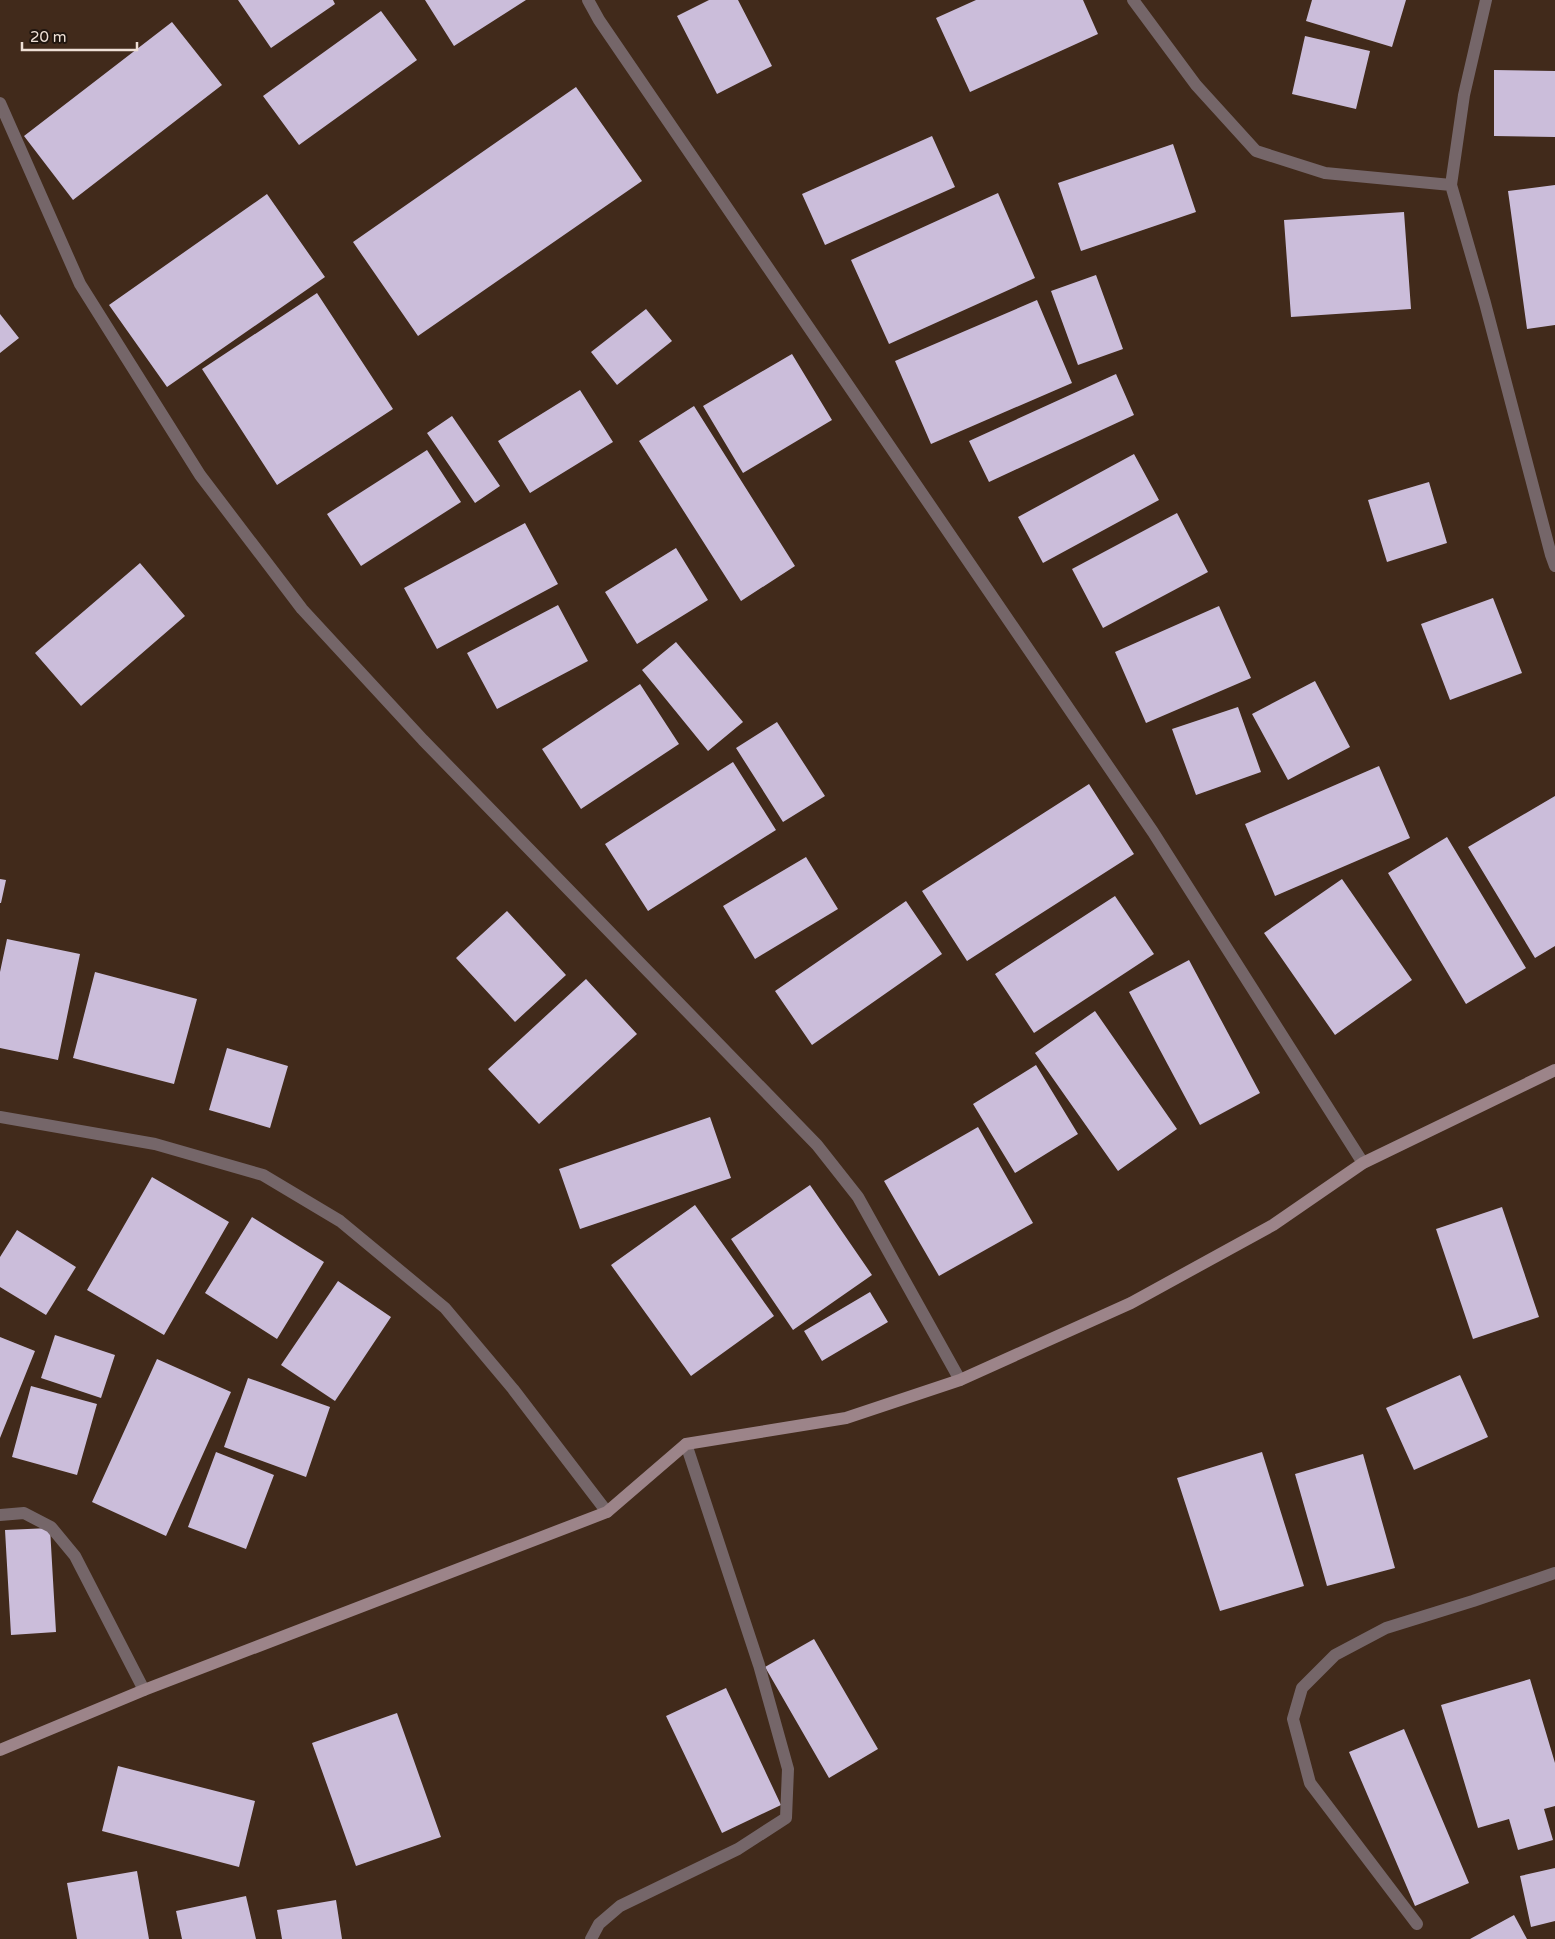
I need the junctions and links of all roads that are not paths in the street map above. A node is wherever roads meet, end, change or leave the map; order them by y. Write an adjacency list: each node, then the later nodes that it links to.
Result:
1 (588, 0): 9 (street)
2 (1133, 0): 5 (street)
3 (1486, 0): 5 (street)
4 (0, 103): 10 (street)
5 (1451, 185): 6 (street)
6 (1555, 566)
7 (1555, 1070): 9 (street)
8 (0, 1117): 12 (street)
9 (1363, 1163): 10 (street)
10 (960, 1380): 11 (street)
11 (686, 1444): 12 (street); 18 (street)
12 (606, 1512): 15 (street)
13 (0, 1515): 15 (street)
14 (1555, 1573): 17 (street)
15 (144, 1690): 16 (street)
16 (0, 1750)
17 (1417, 1924)
18 (591, 1939)

